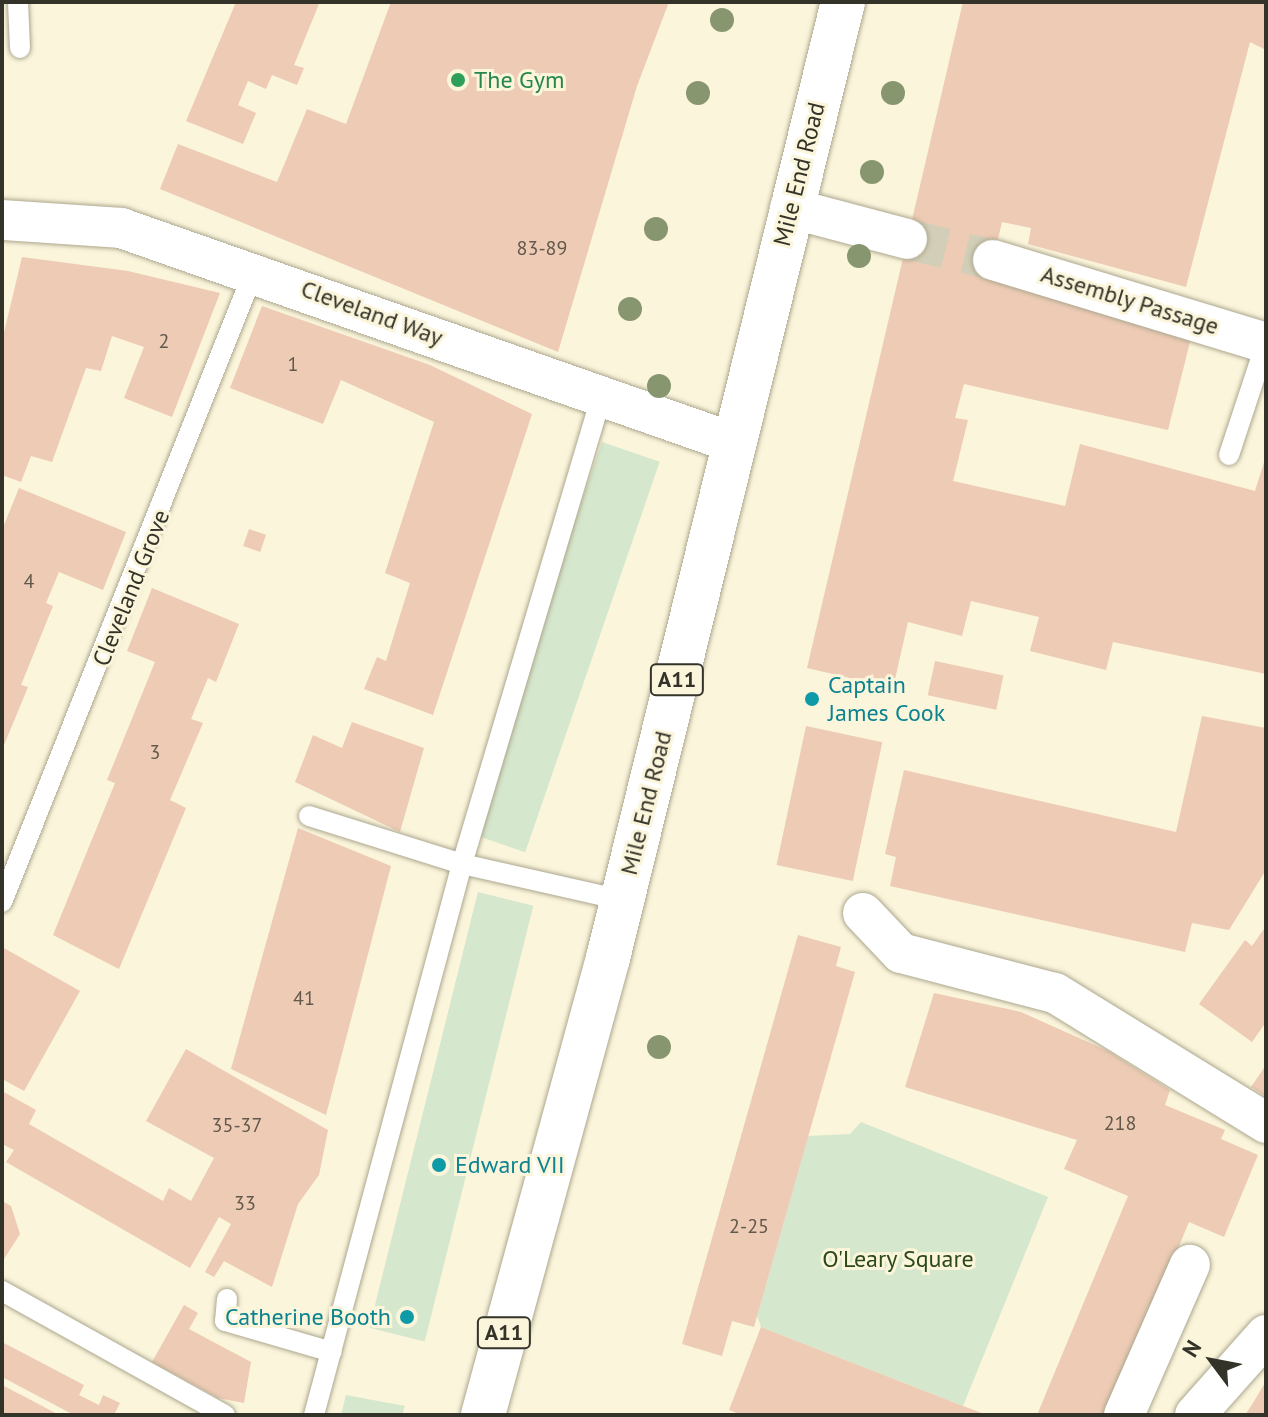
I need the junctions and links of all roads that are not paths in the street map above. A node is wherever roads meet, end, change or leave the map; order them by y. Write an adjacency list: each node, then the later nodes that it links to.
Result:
1 (18, 2): 3 (lane)
2 (843, 2): 4 (highway, Mile End Road / A11)
3 (20, 48)
4 (790, 208): 6 (street); 11 (highway, Mile End Road / A11)
5 (2, 220): 8 (street, Cleveland Way)
6 (907, 239)
7 (993, 260): 9 (street, Assembly Passage)
8 (254, 271): 10 (street, Cleveland Way); 16 (lane, Cleveland Grove)
9 (1266, 343): 12 (lane)
10 (600, 400): 11 (street, Cleveland Way); 14 (lane)
11 (734, 443): 15 (highway, Mile End Road / A11)
12 (1229, 455)
13 (309, 816): 14 (lane)
14 (462, 864): 15 (lane); 23 (lane)
15 (622, 900): 26 (highway, Mile End Road / A11)
16 (2, 902)
17 (863, 913): 18 (street)
18 (1266, 1123)
19 (1190, 1265): 27 (street)
20 (2, 1291): 24 (lane)
21 (227, 1299): 23 (lane)
22 (1266, 1335): 28 (street)
23 (332, 1352): 25 (lane)
24 (225, 1415)
25 (314, 1415)
26 (483, 1415)
27 (1124, 1415)
28 (1195, 1415)

